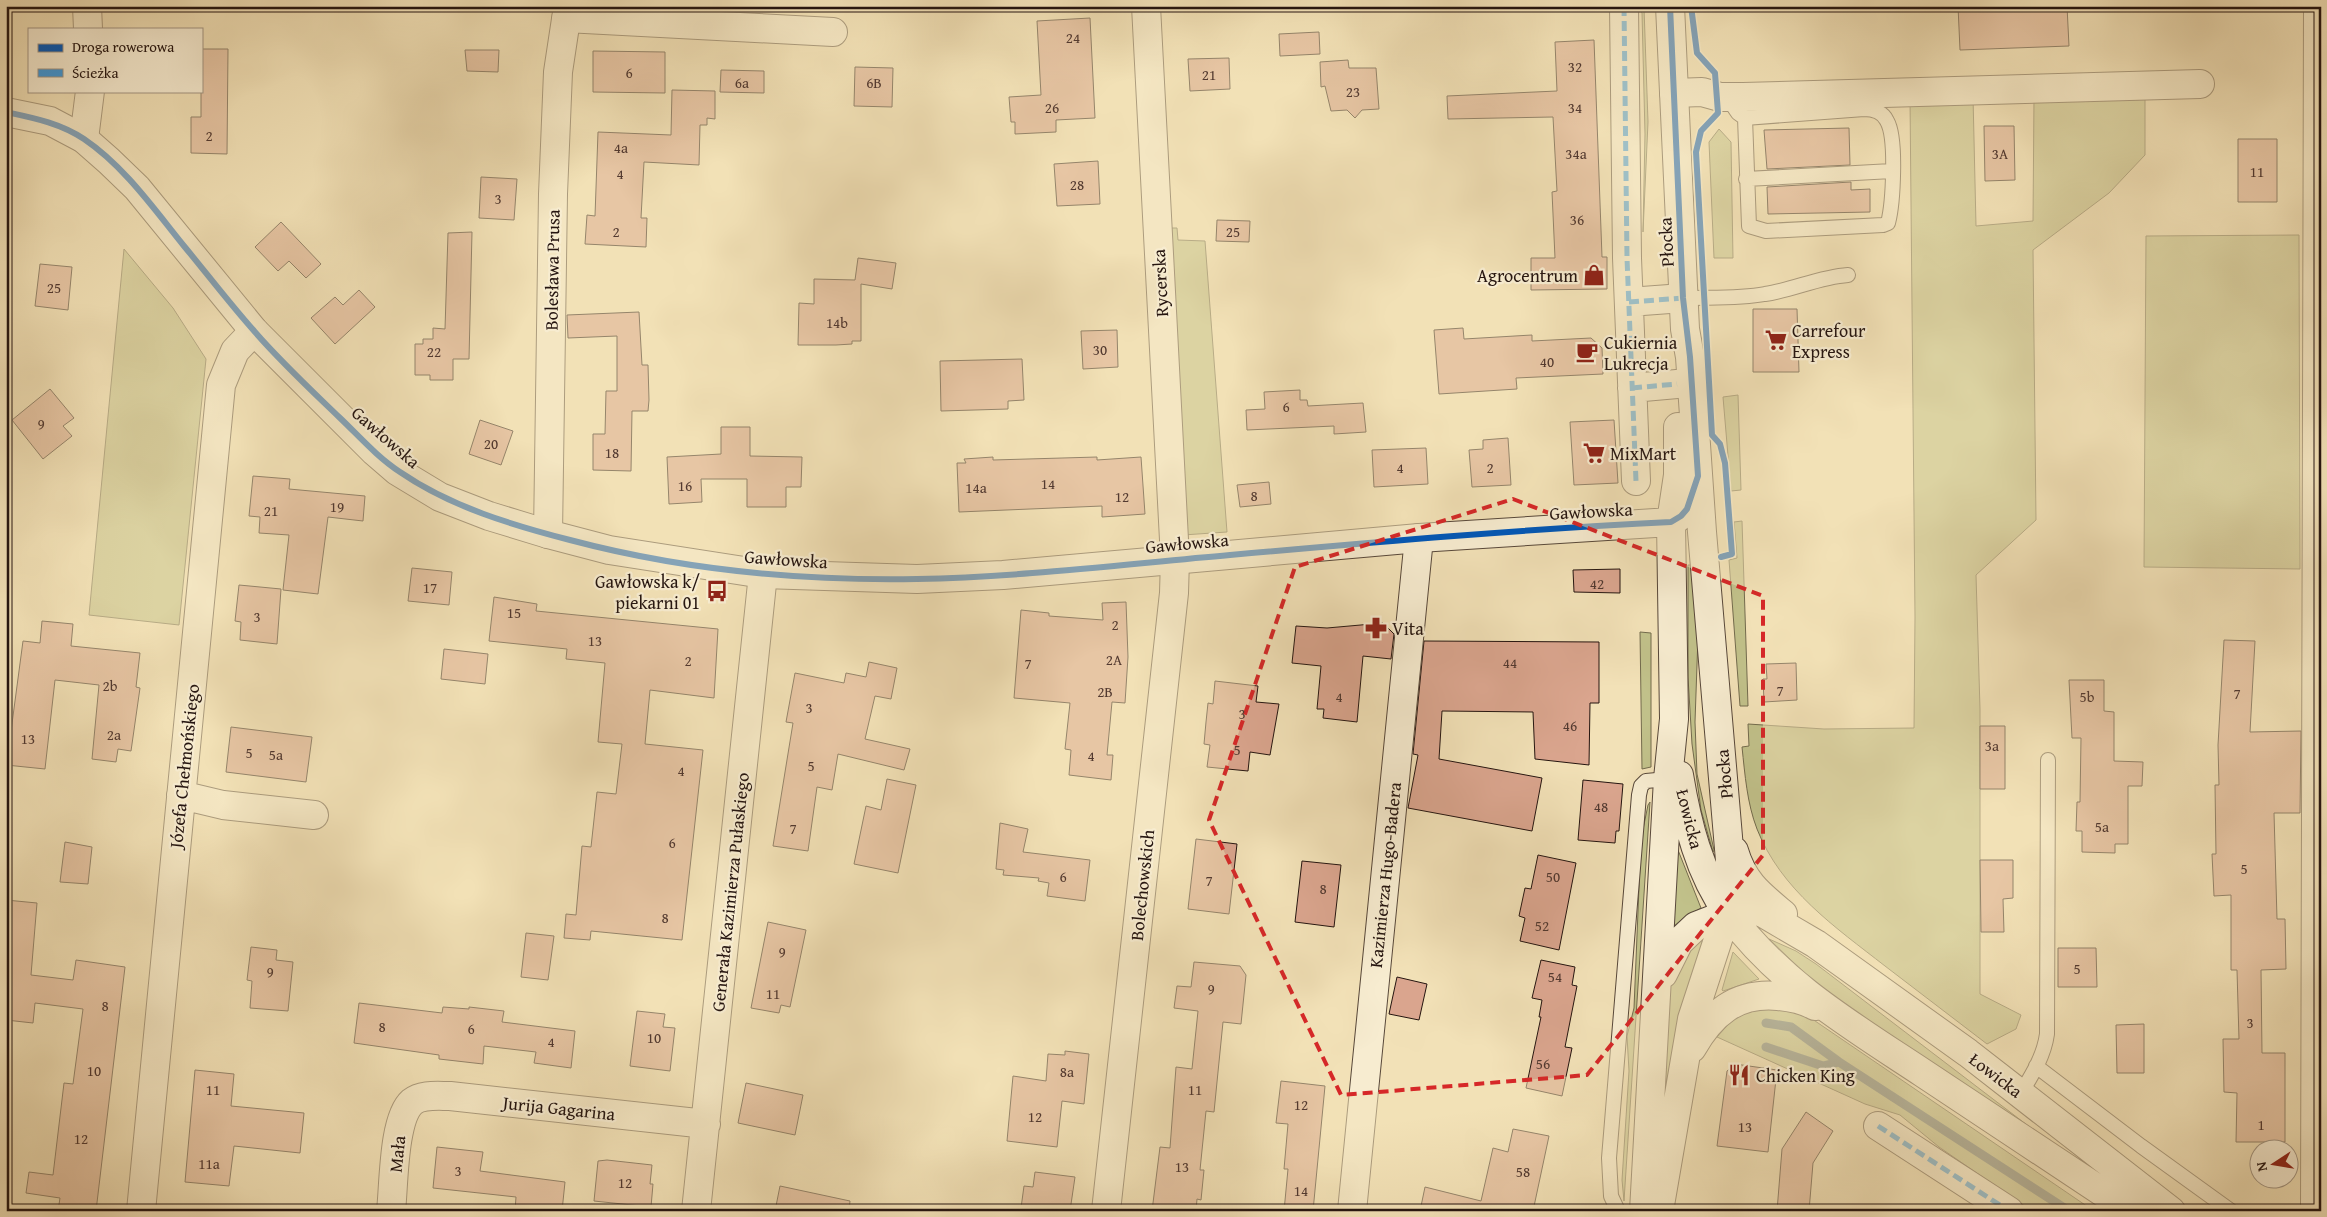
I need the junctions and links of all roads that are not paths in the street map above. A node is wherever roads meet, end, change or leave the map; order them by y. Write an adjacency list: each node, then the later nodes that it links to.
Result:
1 (87, 6): 7 (street)
2 (1146, 6): 30 (street, Rycerska)
3 (1624, 6): 20 (street)
4 (1670, 6): 11 (street, Płocka)
5 (2318, 6): 61 (street)
6 (567, 12): 8 (street); 28 (street, Bolesława Prusa)
7 (88, 28)
8 (833, 32)
9 (2200, 84): 12 (street)
10 (90, 92): 15 (street)
11 (1674, 93): 12 (street); 19 (street, Płocka)
12 (1727, 97): 14 (lane)
13 (6, 112): 15 (street, Gawłowska)
14 (1745, 118): 16 (lane); 17 (lane)
15 (84, 138): 22 (street, Gawłowska)
16 (1892, 171): 17 (lane); 17 (lane)
17 (1746, 179)
18 (1848, 275): 19 (lane)
19 (1683, 298): 20 (street); 21 (street, Płocka)
20 (1630, 302): 24 (street)
21 (1685, 329): 23 (street, Płocka); 25 (street, Płocka)
22 (254, 331): 28 (street, Gawłowska); 36 (street, Józefa Chełmońskiego)
23 (1677, 384): 24 (street); 27 (street, Płocka)
24 (1632, 388): 26 (street)
25 (1698, 476): 27 (street); 32 (street, Płocka)
26 (1636, 481)
27 (1671, 522): 29 (street, Gawłowska); 32 (street); 33 (street, Płocka)
28 (548, 534): 31 (street, Gawłowska)
29 (1419, 538): 30 (street, Gawłowska); 53 (street, Kazimierza Hugo-Badera)
30 (1175, 559): 31 (street, Gawłowska); 52 (street, Bolechowskich)
31 (763, 574): 47 (street, Generała Kazimierza Pułaskiego)
32 (1708, 586): 38 (street, Płocka)
33 (1674, 719): 35 (street, Płocka); 39 (street, Łowicka)
34 (2048, 760): 44 (lane)
35 (1668, 779): 41 (street, Płocka); 54 (lane)
36 (181, 795): 37 (street); 49 (street, Józefa Chełmońskiego)
37 (314, 815)
38 (1730, 835): 39 (street, Płocka); 40 (street, Łowicka)
39 (1727, 912): 40 (street, Łowicka); 41 (street, Łowicka); 42 (street, Łowicka); 43 (street, Płocka)
40 (1816, 944): 45 (street, Łowicka)
41 (1656, 997): 55 (street, Płocka)
42 (1839, 1018): 43 (street, Łowicka); 58 (street, Łowicka)
43 (1686, 1058): 56 (street, Płocka)
44 (2036, 1066): 45 (lane); 60 (lane)
45 (2020, 1093): 59 (street, Łowicka)
46 (413, 1102): 47 (street, Jurija Gagarina); 50 (street, Mała)
47 (706, 1124): 51 (street, Generała Kazimierza Pułaskiego)
48 (1878, 1126): 57 (street)
49 (141, 1211)
50 (391, 1211)
51 (696, 1211)
52 (1106, 1211)
53 (1352, 1211)
54 (1618, 1211)
55 (1644, 1211)
56 (1659, 1211)
57 (2009, 1211)
58 (2131, 1211)
59 (2171, 1211)
60 (2231, 1211)
61 (2316, 1211)

